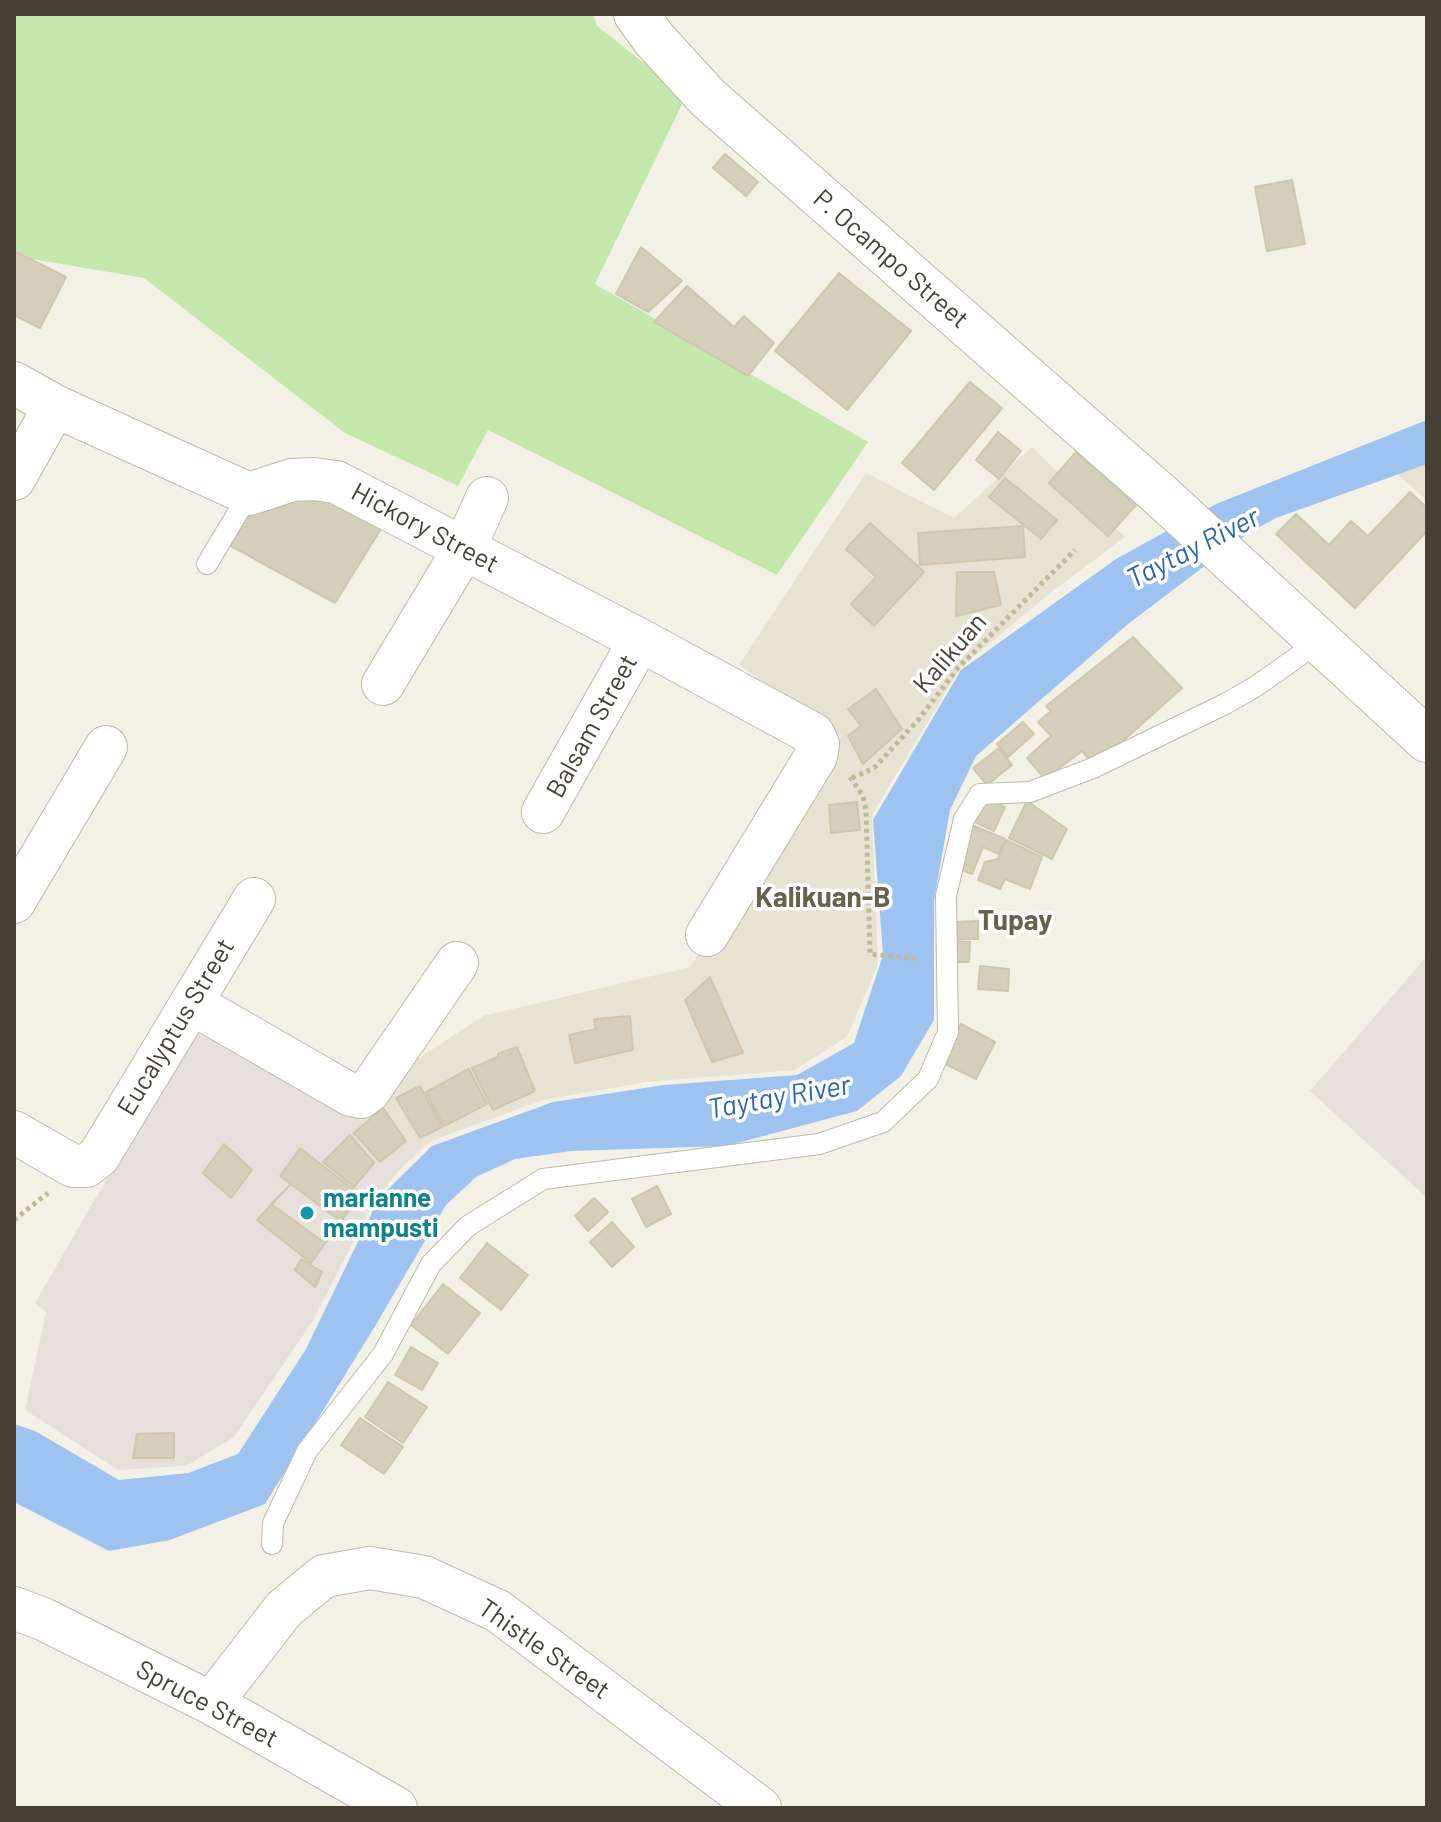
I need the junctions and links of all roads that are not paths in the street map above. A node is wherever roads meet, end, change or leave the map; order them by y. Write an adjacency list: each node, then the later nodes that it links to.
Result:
1 (636, 14): 10 (street, P. Ocampo Street)
2 (14, 383): 3 (street)
3 (55, 406): 4 (street); 5 (street)
4 (14, 479)
5 (249, 494): 7 (street, Hickory Street); 8 (lane)
6 (487, 498): 7 (street)
7 (464, 549): 9 (street, Hickory Street); 11 (street)
8 (207, 564)
9 (640, 640): 14 (street, Balsam Street); 17 (street, Hickory Street)
10 (1320, 641): 12 (street, P. Ocampo Street); 21 (lane)
11 (383, 684)
12 (1427, 740)
13 (106, 747): 16 (street)
14 (543, 812)
15 (254, 899): 19 (street, Eucalyptus Street)
16 (14, 902)
17 (707, 935)
18 (457, 963): 19 (street)
19 (191, 1003): 20 (street, Eucalyptus Street)
20 (14, 1132)
21 (272, 1544)
22 (14, 1608): 23 (street, Spruce Street)
23 (211, 1703): 24 (street, Spruce Street); 25 (street, Thistle Street)
24 (396, 1808)
25 (760, 1808)

